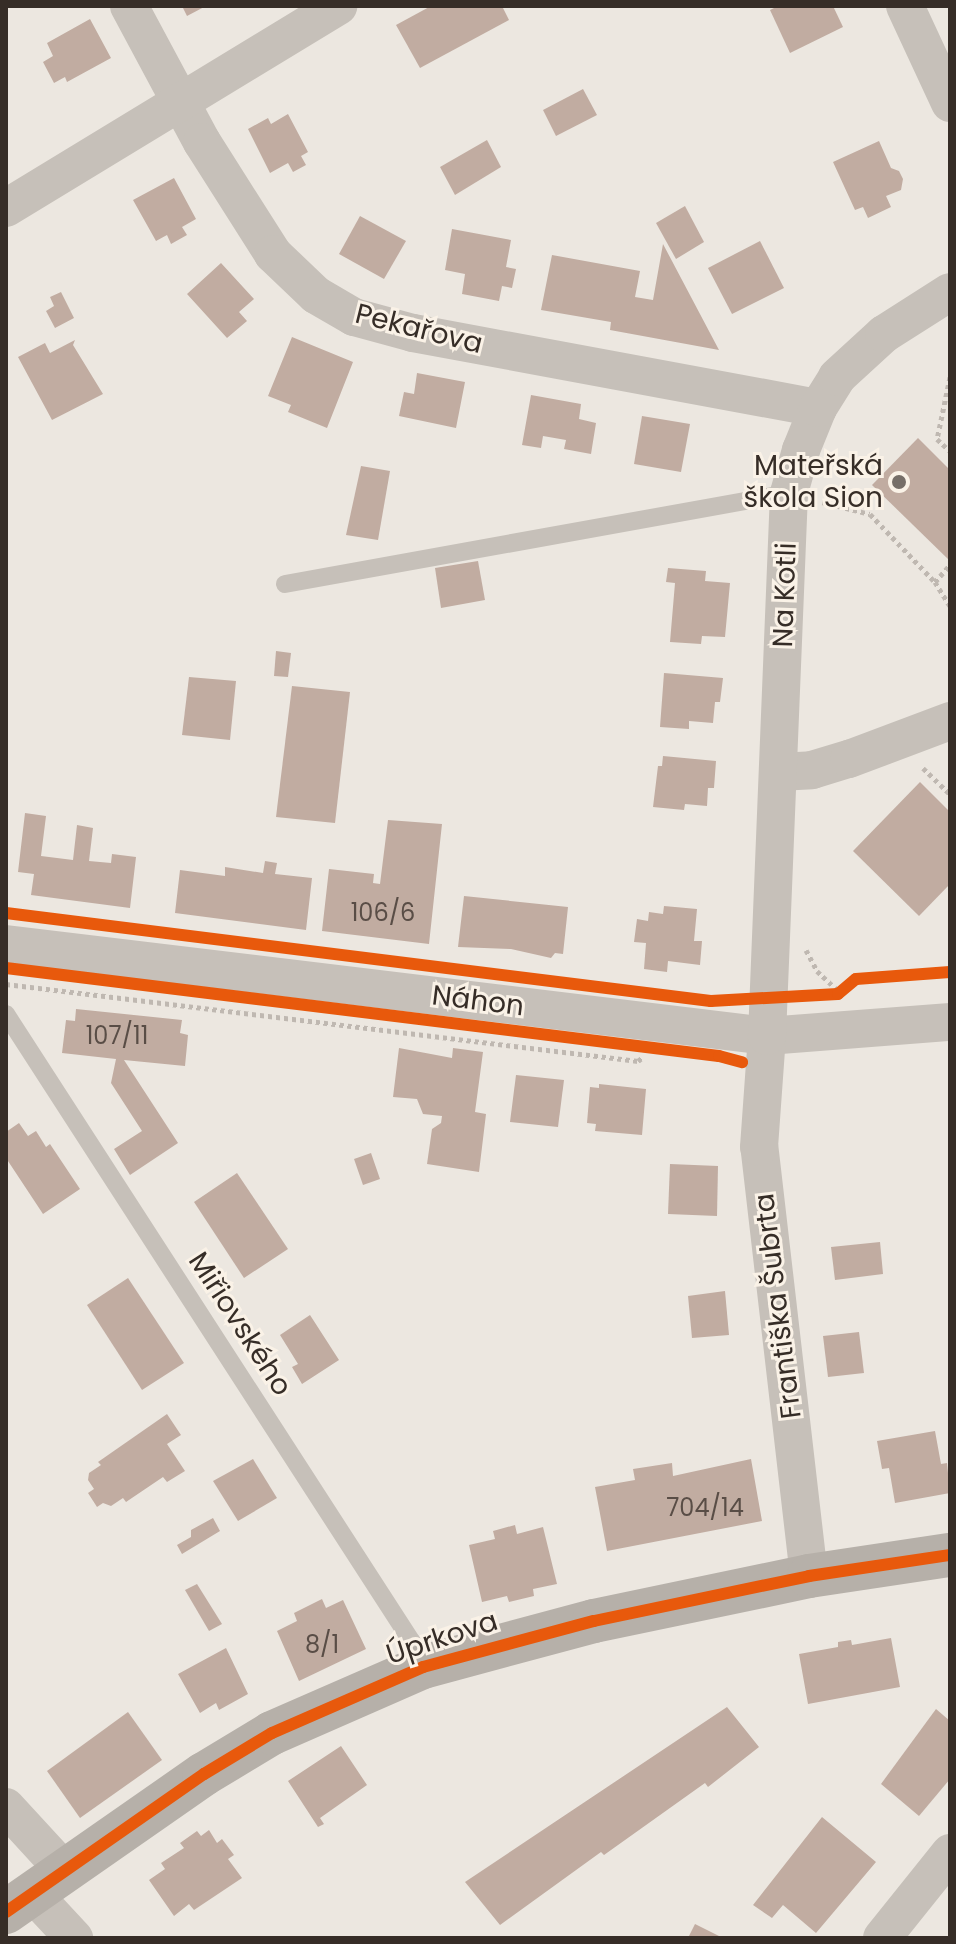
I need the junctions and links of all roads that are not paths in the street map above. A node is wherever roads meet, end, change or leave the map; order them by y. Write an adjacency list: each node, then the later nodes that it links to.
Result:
1 (129, 6): 4 (street, Pekařova)
2 (338, 6): 4 (street)
3 (905, 6): 5 (street)
4 (180, 100): 6 (street); 8 (street, Pekařova)
5 (950, 103)
6 (6, 208)
7 (950, 292): 8 (street, Na Kotli)
8 (818, 408): 9 (street, Na Kotli)
9 (789, 493): 10 (lane); 12 (street, Na Kotli)
10 (285, 584)
11 (950, 721): 12 (street)
12 (778, 772): 16 (street, Na Kotli)
13 (6, 944): 16 (street, Náhon)
14 (6, 1014): 19 (lane, Miřiovského)
15 (950, 1022): 16 (street, Náhon)
16 (767, 1036): 18 (street, Františka Šubrta)
17 (950, 1555): 18 (street, Úprkova)
18 (809, 1576): 19 (street, Úprkova)
19 (423, 1667): 22 (street, Úprkova)
20 (6, 1807): 22 (street)
21 (950, 1853): 24 (street)
22 (34, 1892): 23 (street)
23 (74, 1938)
24 (882, 1938)

